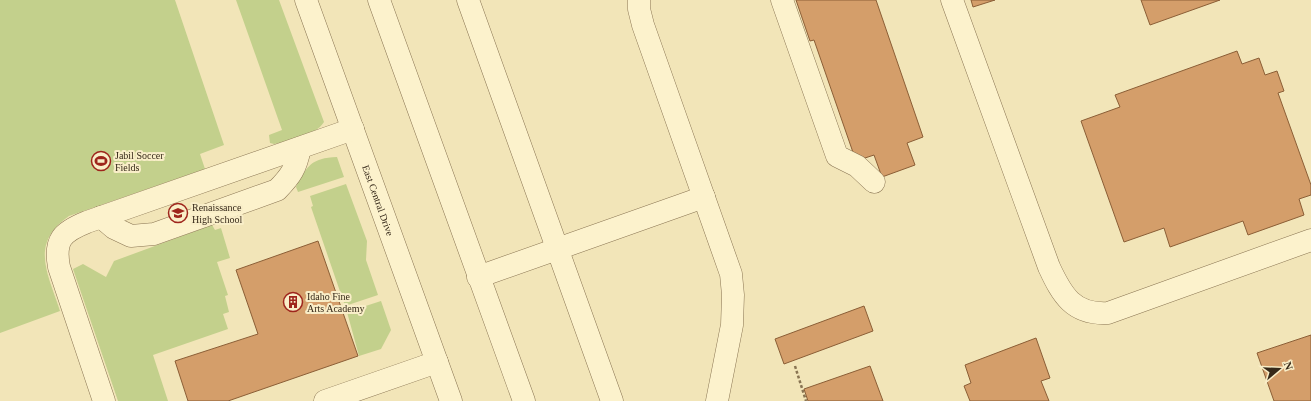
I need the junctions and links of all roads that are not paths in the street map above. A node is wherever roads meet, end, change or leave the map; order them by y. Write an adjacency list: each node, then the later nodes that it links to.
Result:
1 (306, 0): 7 (street, East Central Drive)
2 (379, 0): 14 (street)
3 (468, 0): 13 (street)
4 (639, 0): 10 (street)
5 (782, 0): 9 (street)
6 (952, 0): 12 (street)
7 (353, 129): 8 (street); 15 (street, East Central Drive)
8 (300, 148): 11 (street); 11 (street)
9 (874, 182)
10 (704, 197): 13 (street); 21 (street)
11 (101, 217): 16 (street)
12 (1311, 240)
13 (558, 250): 14 (street); 20 (street)
14 (478, 277): 19 (street)
15 (437, 362): 17 (street); 18 (street, East Central Drive)
16 (104, 401)
17 (324, 401)
18 (451, 401)
19 (524, 401)
20 (612, 401)
21 (717, 401)

